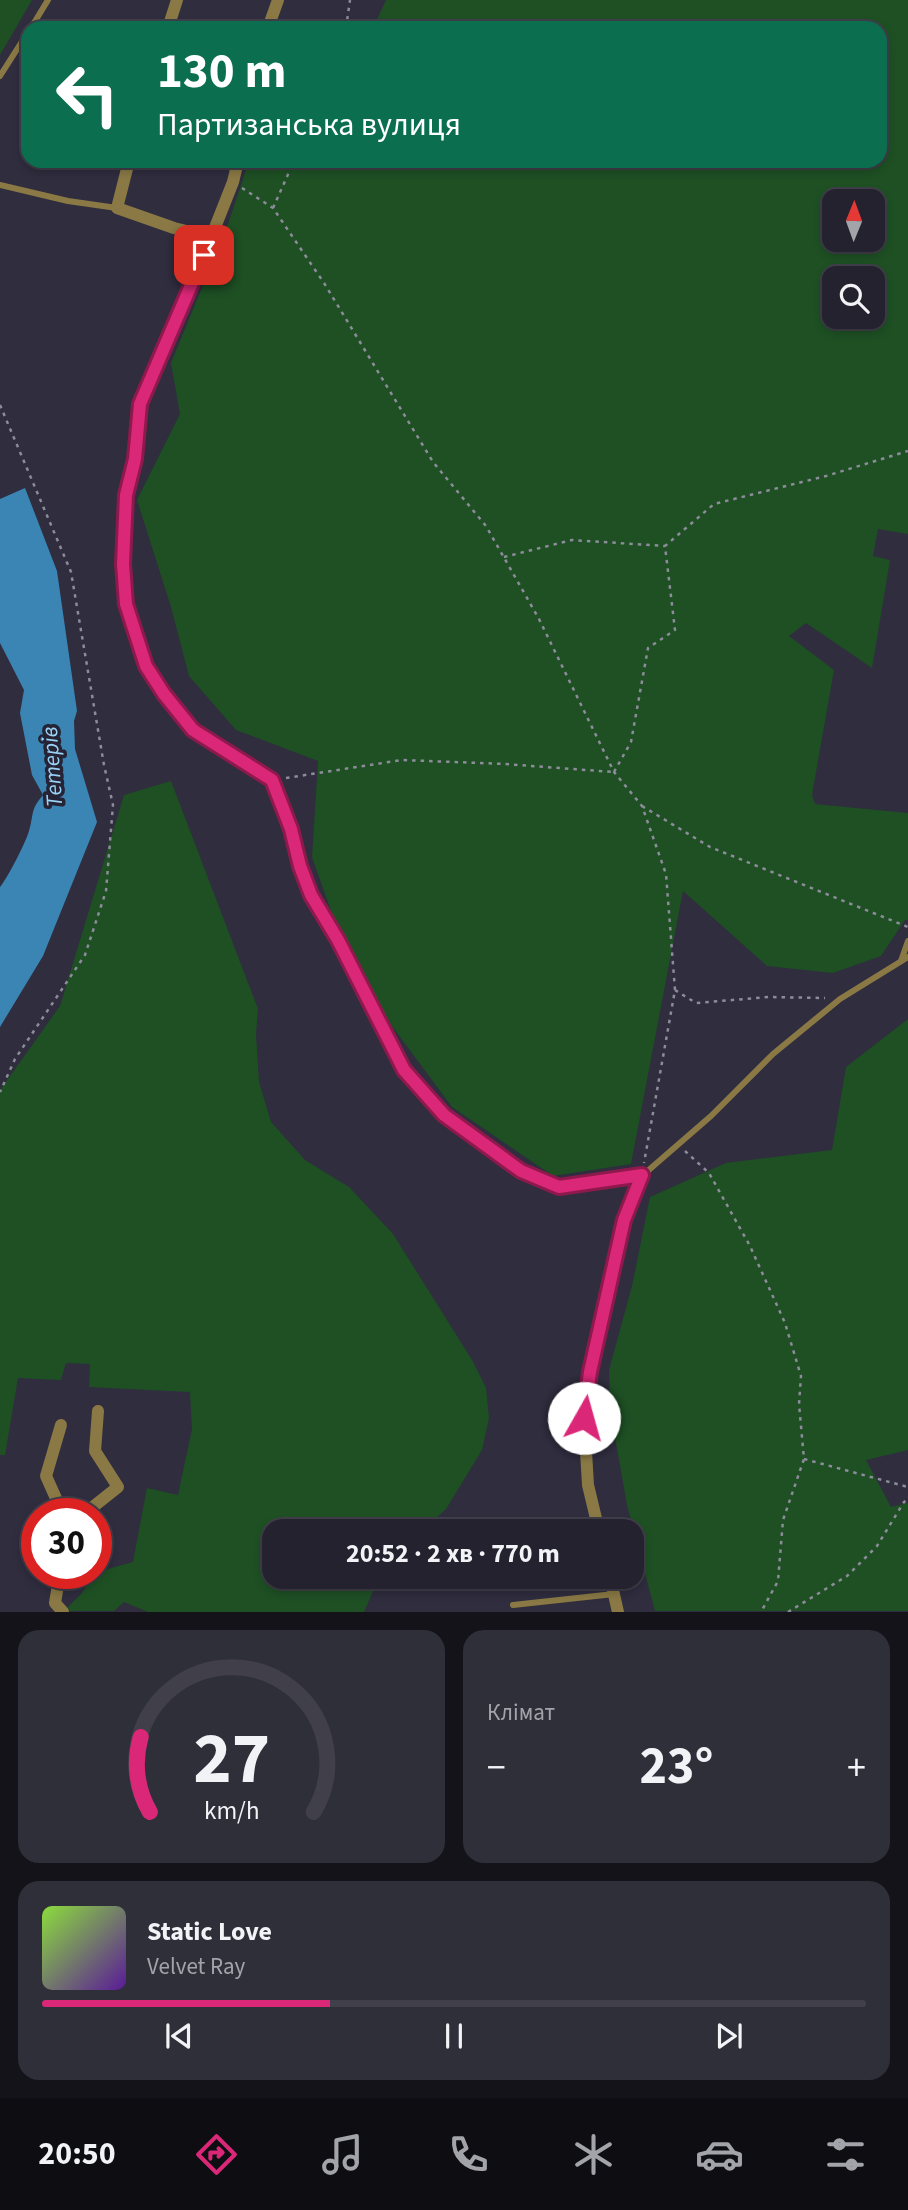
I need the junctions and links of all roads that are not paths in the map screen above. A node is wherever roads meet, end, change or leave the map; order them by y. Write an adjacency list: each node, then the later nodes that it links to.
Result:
1 (48, 0): 4 (lane)
2 (177, 0): 5 (street)
3 (278, 0): 6 (street)
4 (35, 21)
5 (170, 21)
6 (270, 21)
7 (21, 43): 8 (lane)
8 (0, 76)
9 (127, 168): 12 (street)
10 (236, 168): 13 (street)
11 (0, 185): 12 (lane)
12 (117, 208): 13 (street)
13 (211, 237): 17 (street)
14 (908, 941): 16 (lane)
15 (908, 957): 16 (lane)
16 (901, 961): 17 (lane)
17 (642, 1175): 22 (street)
18 (98, 1411): 21 (street)
19 (61, 1424): 20 (street)
20 (56, 1498)
21 (105, 1498)
22 (596, 1519)
23 (60, 1589): 27 (street)
24 (613, 1589): 25 (street)
25 (614, 1594): 26 (lane); 28 (street)
26 (513, 1605)
27 (59, 1607)
28 (618, 1612)

